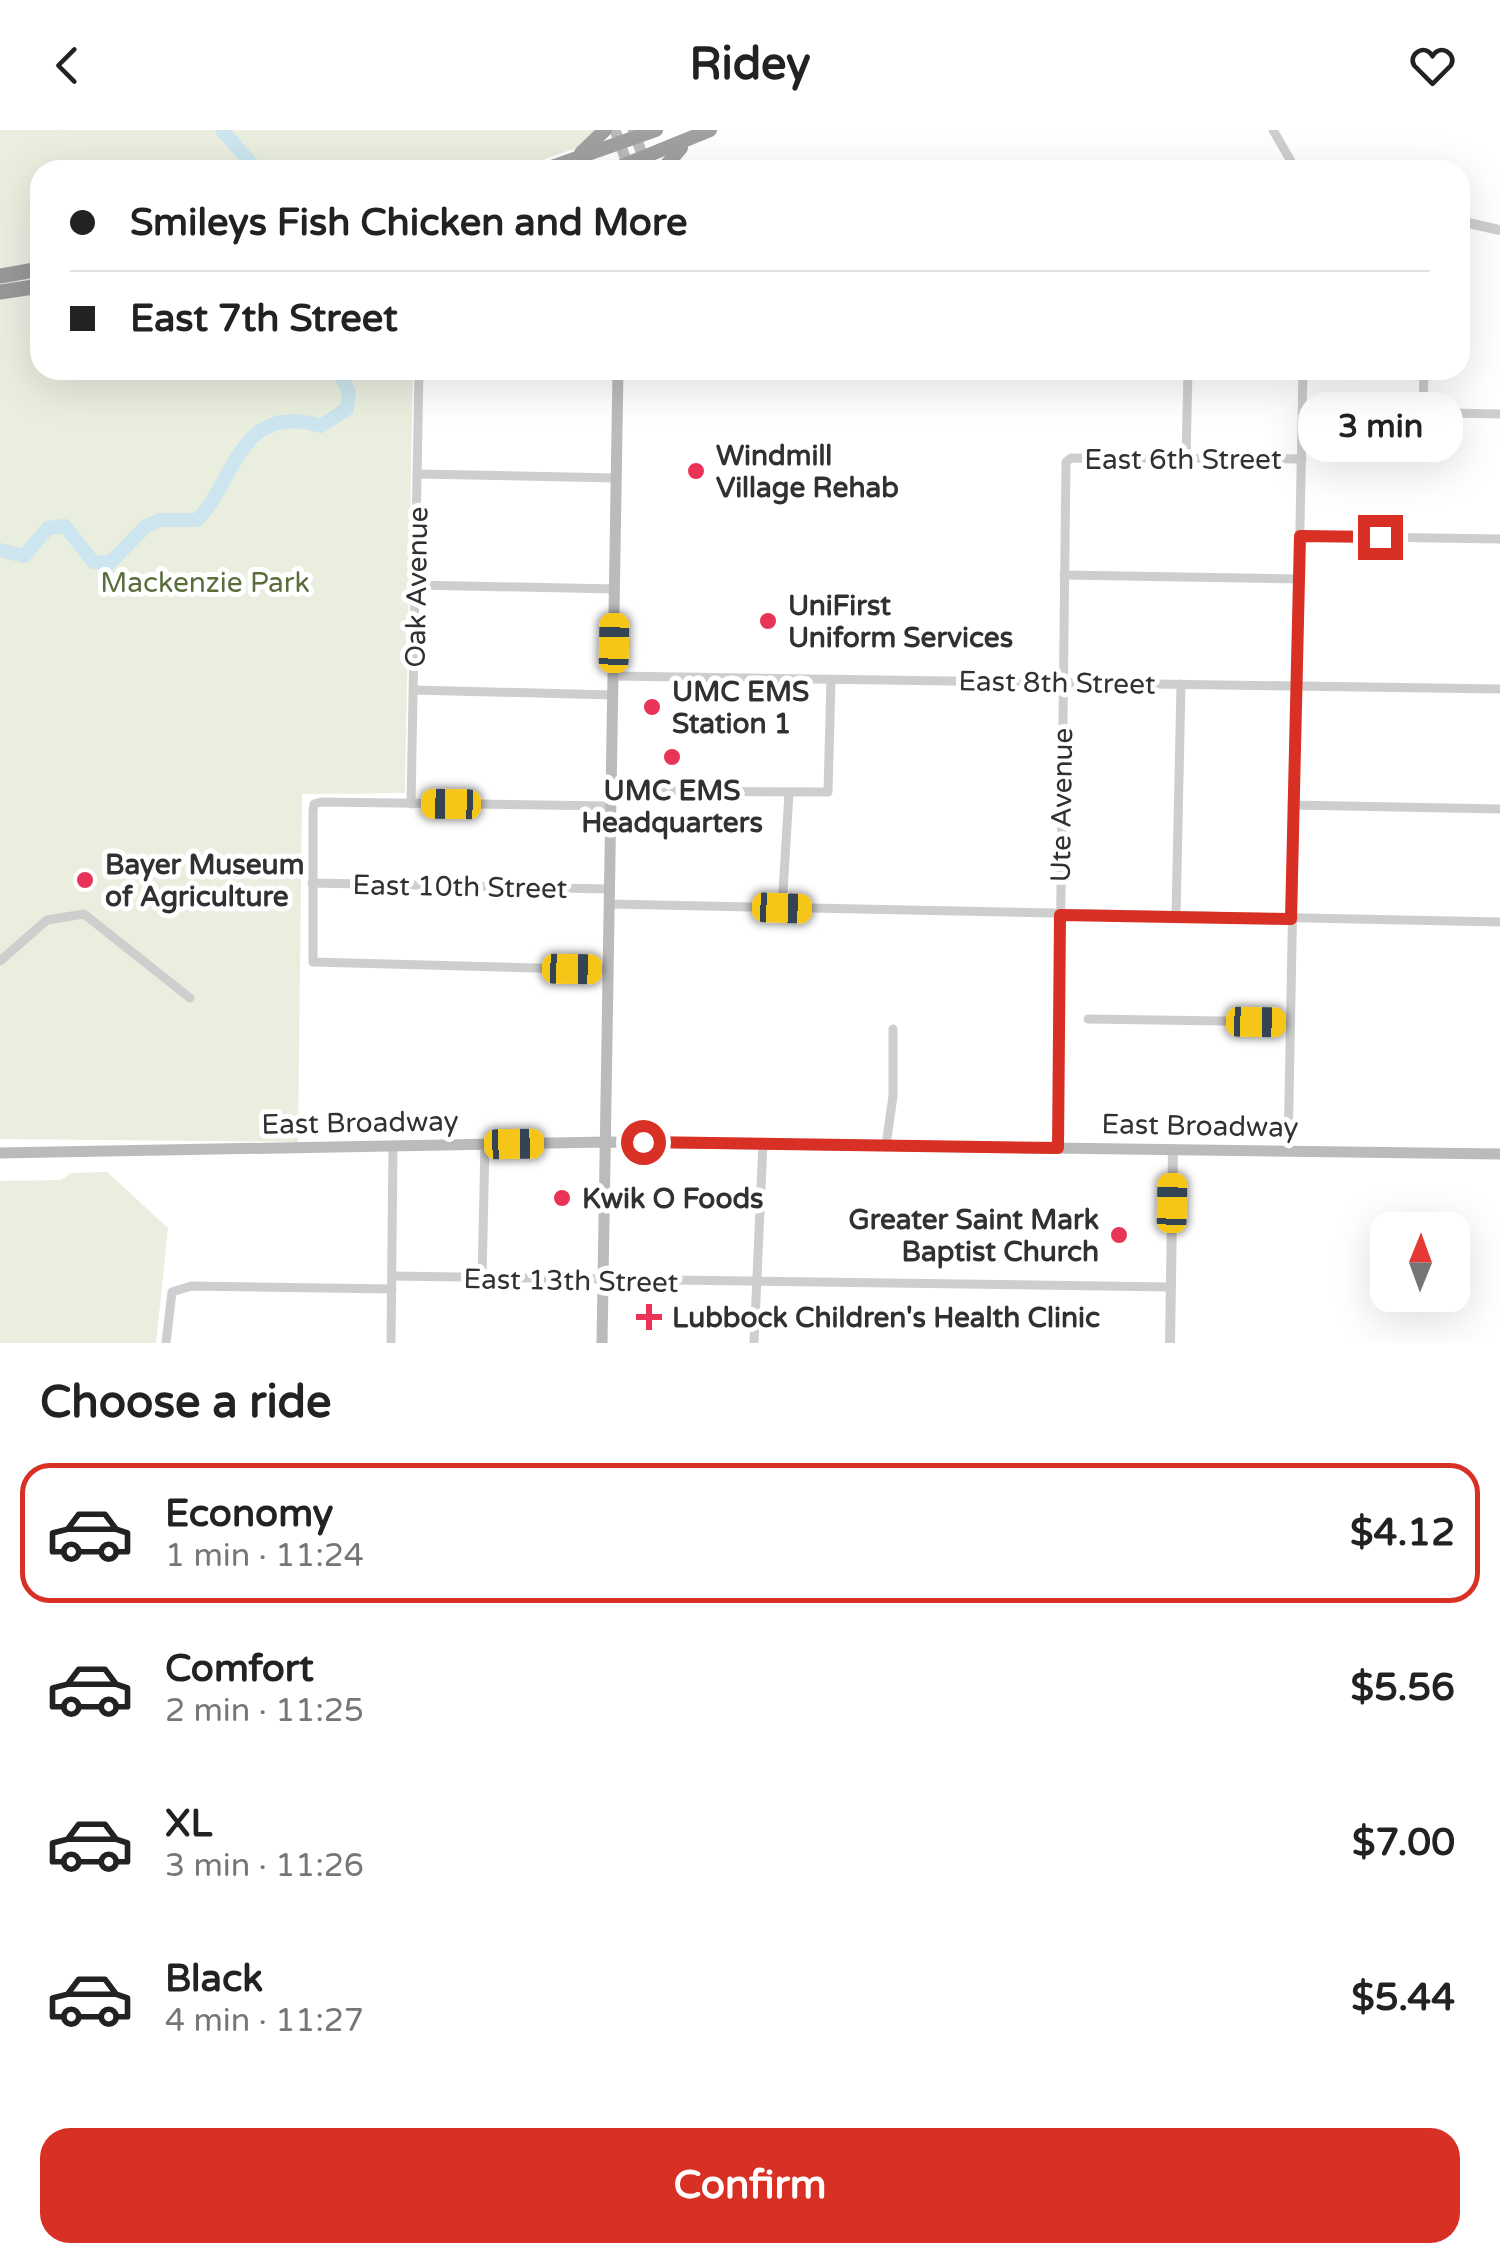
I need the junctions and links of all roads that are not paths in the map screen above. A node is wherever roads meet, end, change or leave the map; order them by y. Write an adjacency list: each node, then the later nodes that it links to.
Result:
1 (604, 130): 7 (highway)
2 (656, 130): 5 (highway)
3 (710, 130): 10 (highway); 11 (highway)
4 (1273, 130): 12 (street)
5 (635, 134): 6 (highway); 9 (main road)
6 (618, 137): 8 (highway)
7 (565, 160)
8 (567, 160)
9 (645, 160)
10 (654, 160)
11 (669, 160)
12 (1290, 160)
13 (1470, 223): 14 (street)
14 (1500, 230)
15 (30, 271): 16 (highway)
16 (0, 276)
17 (30, 288): 18 (highway)
18 (0, 292)
19 (419, 380): 30 (street, Oak Avenue)
20 (618, 380): 31 (main road)
21 (1188, 380): 27 (street)
22 (1303, 380): 24 (street)
23 (1424, 380): 25 (street)
24 (1303, 410): 25 (street, East 6th Street); 28 (street)
25 (1423, 412): 26 (street, East 6th Street)
26 (1500, 414)
27 (1186, 458): 28 (street, East 6th Street); 29 (street, East 6th Street)
28 (1302, 459): 32 (street)
29 (1066, 462): 34 (street, Ute Avenue)
30 (418, 474): 31 (street); 36 (street, Oak Avenue)
31 (616, 478): 37 (main road)
32 (1300, 536): 33 (street); 35 (street)
33 (1500, 539)
34 (1064, 575): 35 (street); 40 (street, Ute Avenue)
35 (1300, 580): 42 (street)
36 (416, 585): 37 (street); 44 (street, Oak Avenue)
37 (615, 589): 38 (main road)
38 (614, 676): 39 (street, East 8th Street); 45 (main road)
39 (831, 680): 40 (street, East 8th Street); 47 (street)
40 (1063, 682): 41 (street, East 8th Street); 56 (street, Ute Avenue)
41 (1180, 684): 42 (street, East 8th Street); 57 (street)
42 (1296, 686): 43 (street, East 8th Street); 49 (street)
43 (1500, 689)
44 (414, 690): 45 (street); 48 (street, Oak Avenue)
45 (614, 695): 46 (main road)
46 (611, 791): 47 (street); 50 (main road)
47 (789, 793): 55 (street)
48 (411, 804): 50 (street); 52 (street)
49 (1292, 805): 51 (street); 58 (street)
50 (610, 806): 53 (main road)
51 (1500, 808)
52 (312, 883): 53 (street, East 10th Street); 61 (street)
53 (609, 889): 54 (main road)
54 (608, 904): 55 (street); 61 (main road)
55 (782, 908): 56 (street)
56 (1060, 915): 57 (street); 71 (street, Ute Avenue)
57 (1176, 917): 58 (street)
58 (1291, 919): 59 (street); 64 (street)
59 (1500, 922)
60 (0, 961): 62 (street)
61 (608, 970): 66 (main road)
62 (190, 998)
63 (1088, 1019): 64 (street)
64 (1289, 1022): 73 (street)
65 (893, 1029): 69 (street)
66 (607, 1142): 67 (main road, East Broadway); 68 (main road, East Broadway); 78 (main road)
67 (763, 1143): 69 (main road, East Broadway); 79 (street)
68 (485, 1145): 70 (main road, East Broadway); 77 (street)
69 (886, 1145): 71 (main road, East Broadway)
70 (393, 1146): 74 (main road, East Broadway); 76 (street)
71 (1058, 1148): 72 (main road, East Broadway)
72 (1172, 1150): 73 (main road, East Broadway); 80 (street)
73 (1288, 1151): 75 (main road, East Broadway)
74 (0, 1153)
75 (1500, 1154)
76 (392, 1276): 77 (street, East 13th Street); 81 (street)
77 (482, 1278): 78 (street, East 13th Street)
78 (604, 1281): 79 (street, East 13th Street); 84 (main road)
79 (758, 1283): 80 (street, East 13th Street); 85 (street)
80 (1171, 1287): 86 (street)
81 (392, 1290): 82 (street); 83 (street)
82 (166, 1343)
83 (391, 1343)
84 (602, 1343)
85 (754, 1343)
86 (1170, 1343)

